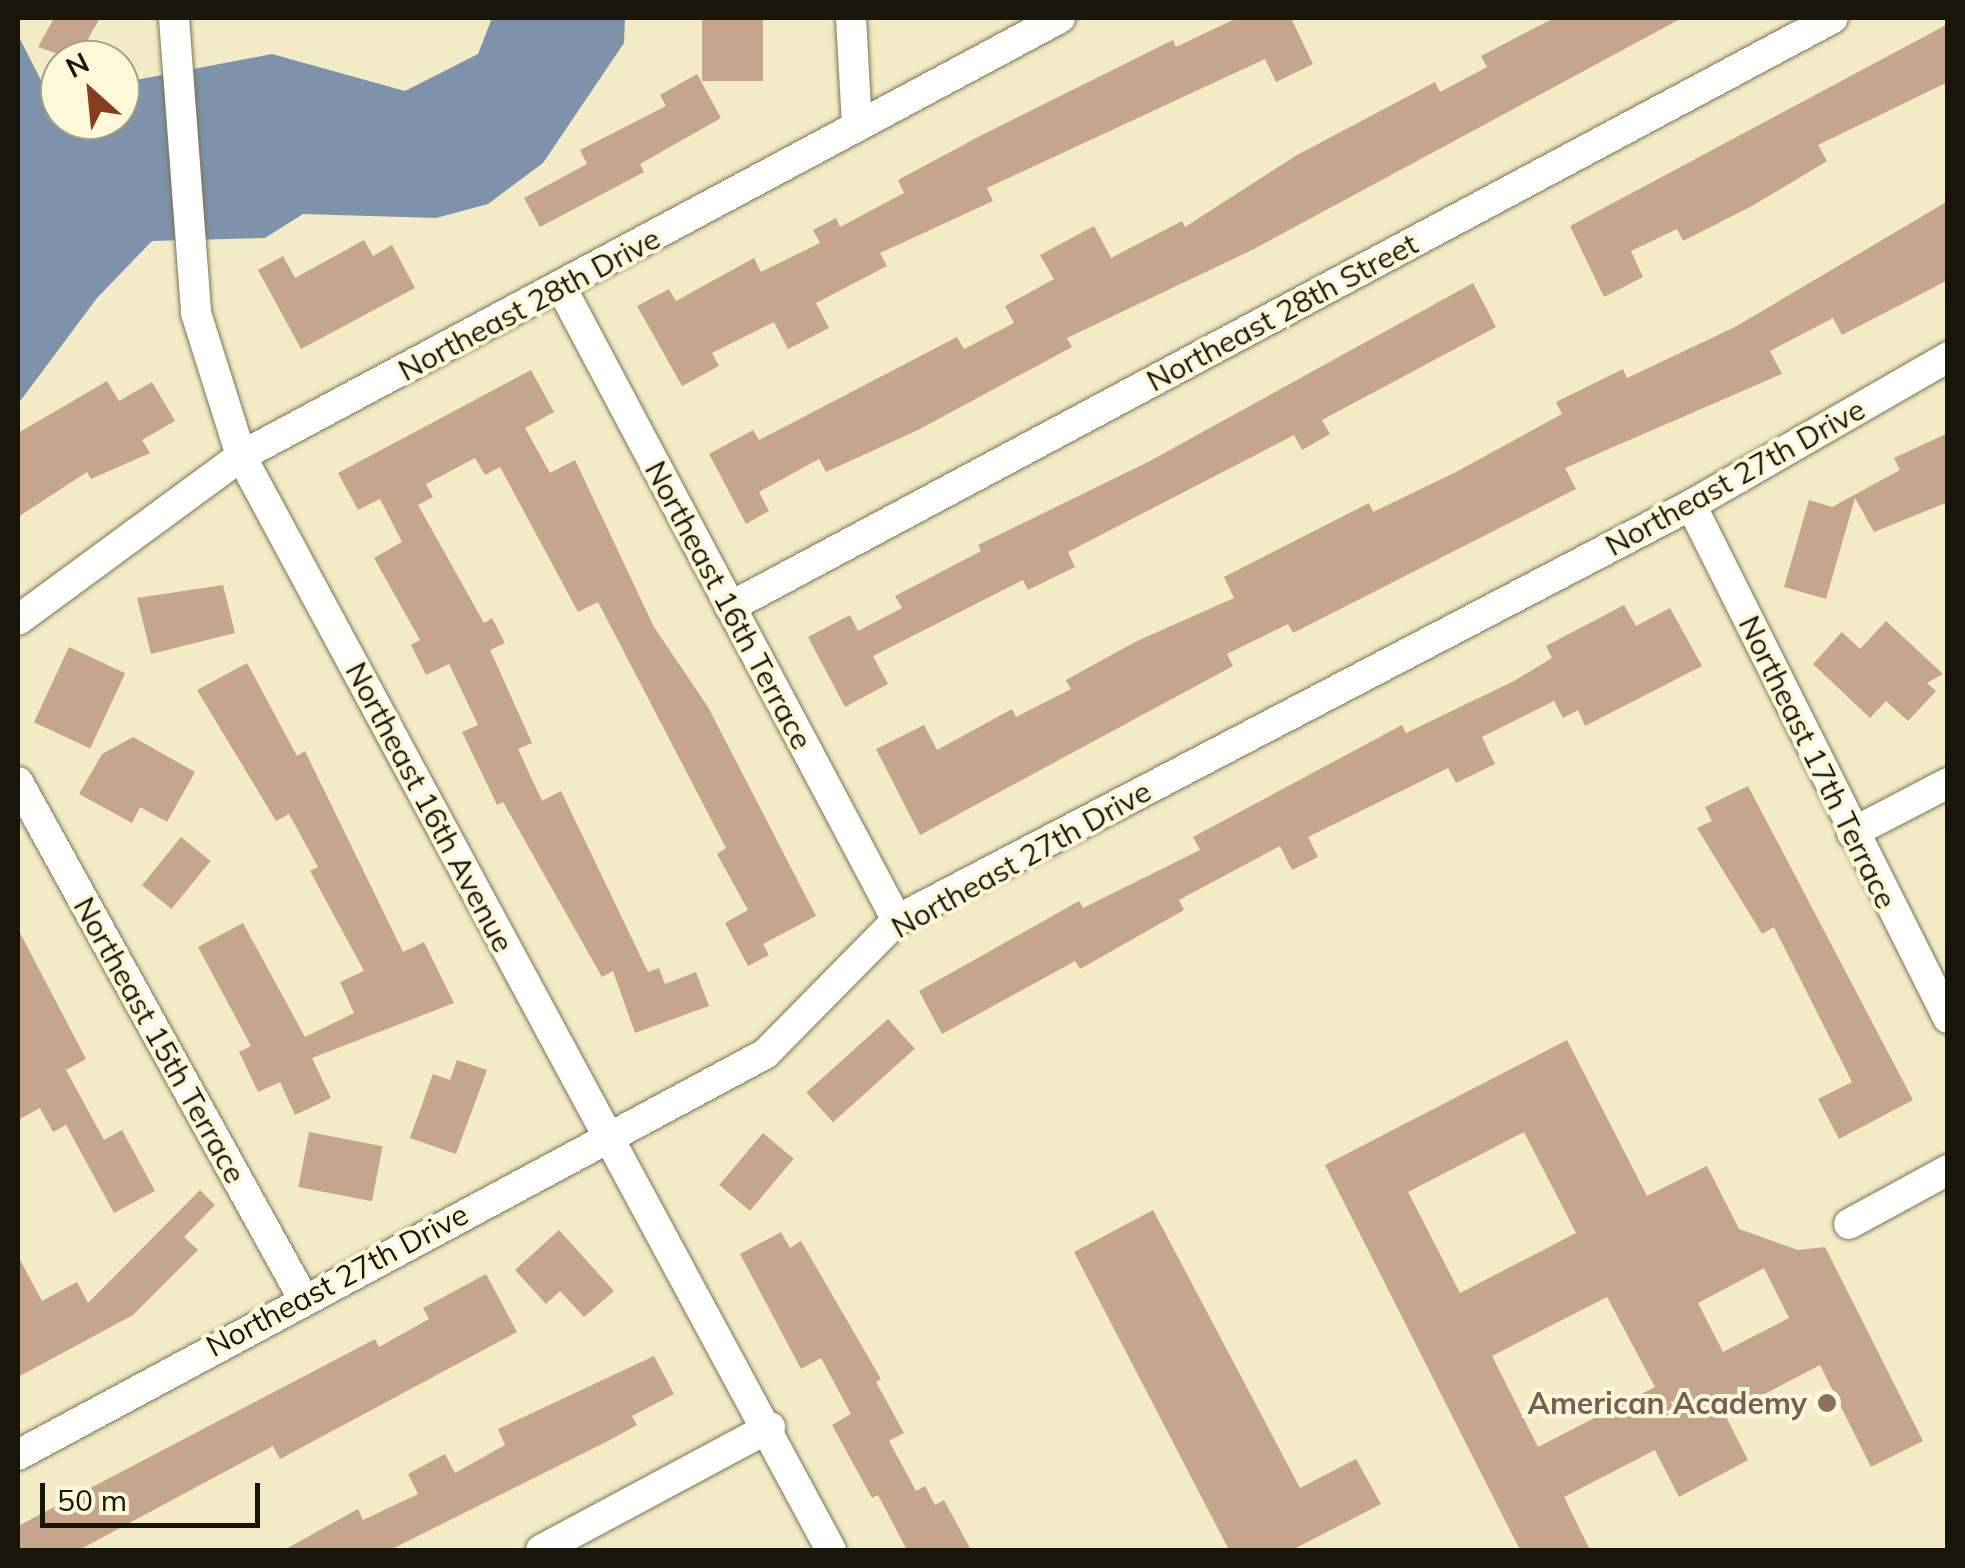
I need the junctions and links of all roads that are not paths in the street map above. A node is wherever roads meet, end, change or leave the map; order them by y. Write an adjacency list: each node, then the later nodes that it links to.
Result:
1 (174, 18): 8 (street, Northeast 16th Avenue)
2 (851, 18): 5 (street)
3 (1060, 18): 5 (street, Northeast 28th Drive)
4 (1833, 18): 10 (street, Northeast 28th Street)
5 (857, 124): 6 (street, Northeast 28th Drive)
6 (562, 289): 8 (street, Northeast 28th Drive); 10 (street, Northeast 16th Terrace)
7 (1948, 358): 9 (street, Northeast 27th Drive)
8 (240, 456): 11 (street, Northeast 28th Drive); 17 (street, Northeast 16th Avenue)
9 (1690, 505): 14 (street, Northeast 17th Terrace); 15 (street, Northeast 27th Drive)
10 (730, 607): 15 (street, Northeast 16th Terrace)
11 (18, 620)
12 (18, 782): 20 (street, Northeast 15th Terrace)
13 (1948, 783): 14 (street)
14 (1852, 833): 16 (street, Northeast 17th Terrace)
15 (896, 920): 17 (street, Northeast 27th Drive)
16 (1948, 1018)
17 (608, 1134): 20 (street, Northeast 27th Drive); 21 (street, Northeast 16th Avenue)
18 (1948, 1170): 19 (street)
19 (1850, 1224)
20 (303, 1298): 22 (street, Northeast 27th Drive)
21 (770, 1427): 23 (street); 24 (street, Northeast 16th Avenue)
22 (18, 1455)
23 (541, 1550)
24 (831, 1550)

